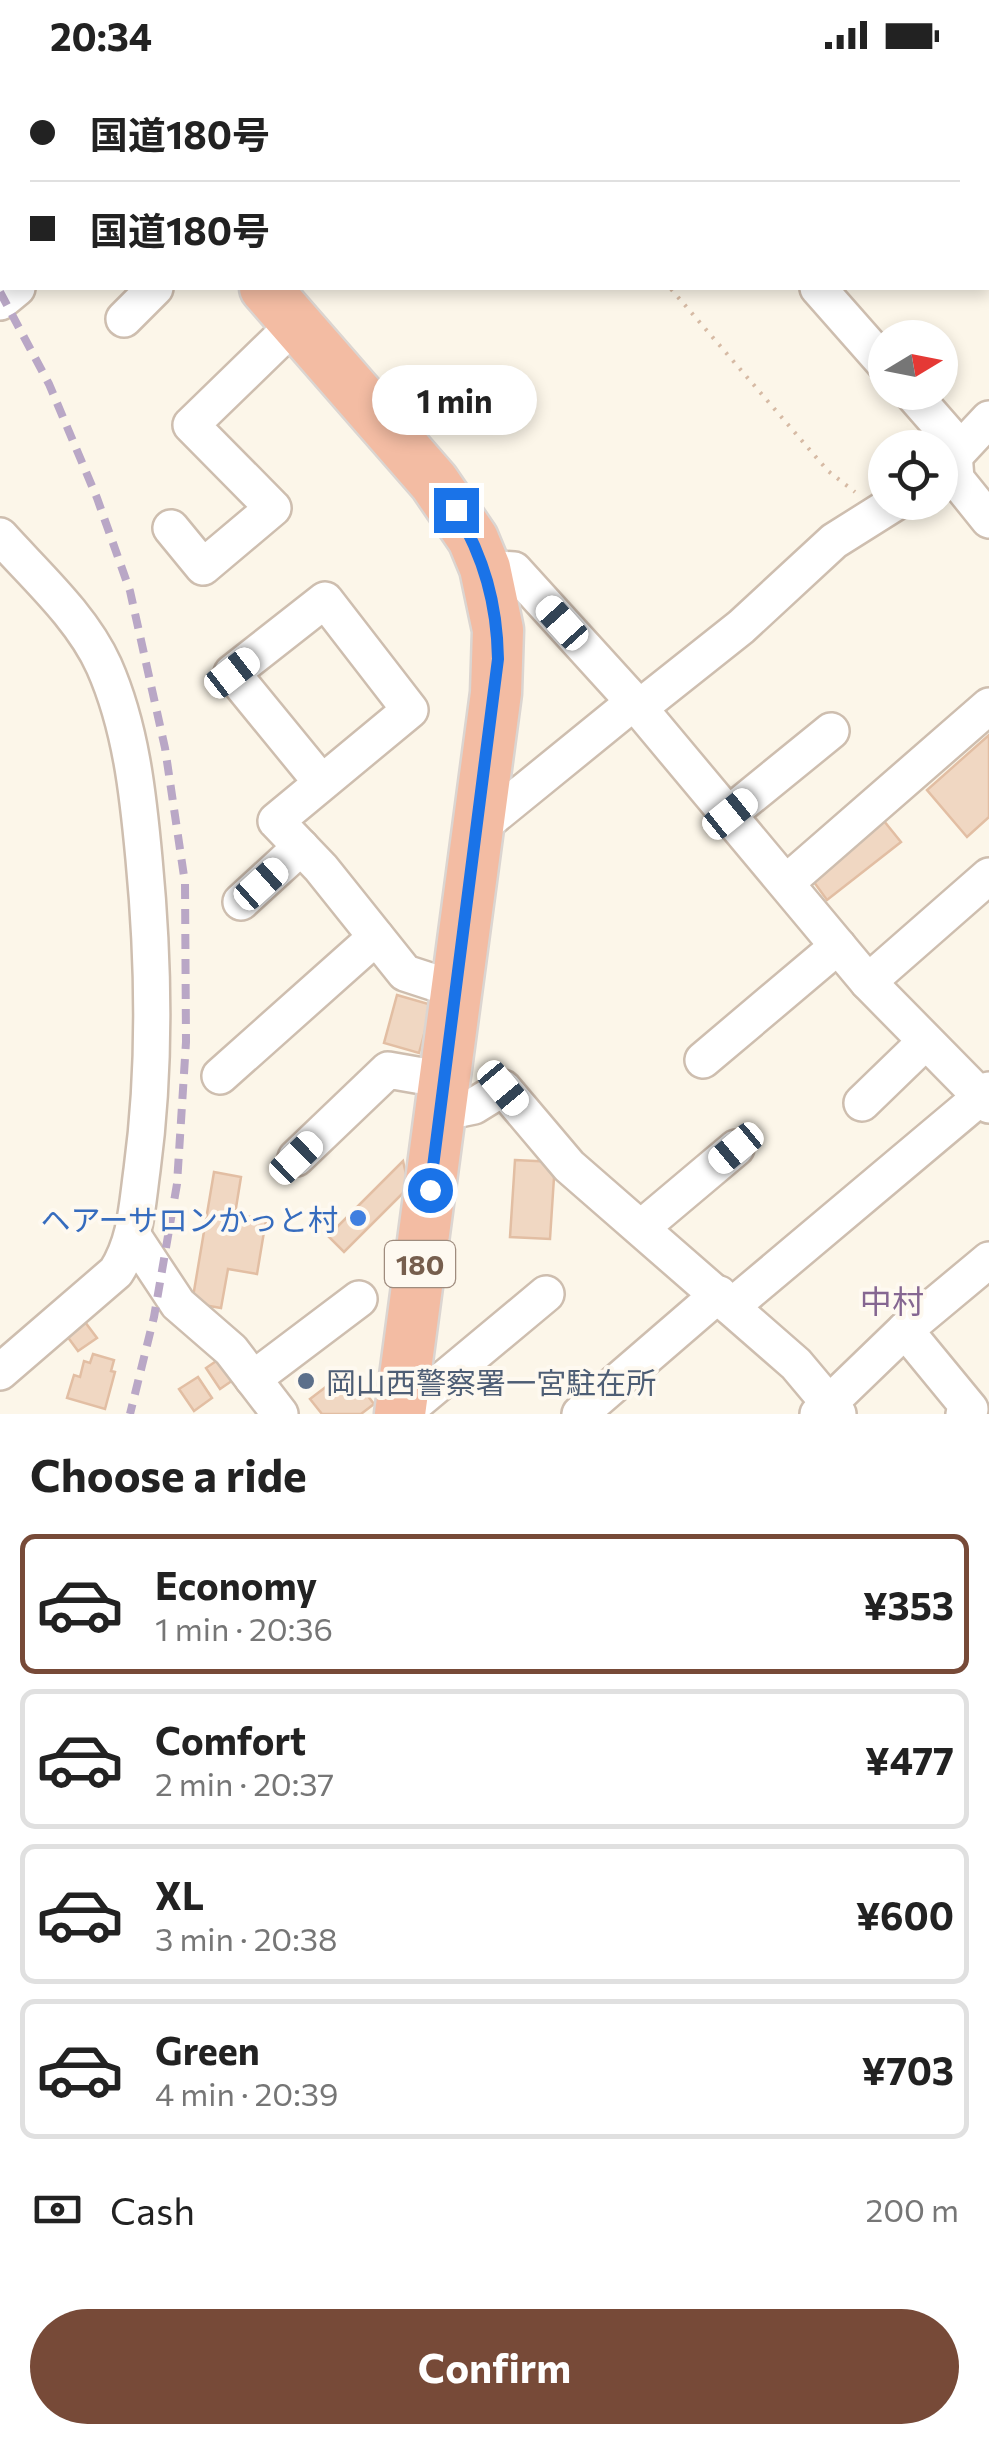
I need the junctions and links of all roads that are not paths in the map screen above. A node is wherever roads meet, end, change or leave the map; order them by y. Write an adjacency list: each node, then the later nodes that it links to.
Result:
1 (153, 290): 4 (street)
2 (826, 290): 5 (street)
3 (280, 305): 13 (street); 15 (highway, 180)
4 (124, 319)
5 (868, 343)
6 (927, 410): 8 (street)
7 (989, 419): 9 (street)
8 (944, 430)
9 (958, 451)
10 (958, 481): 12 (street)
11 (869, 520): 16 (street)
12 (989, 520)
13 (171, 528)
14 (0, 536): 39 (street)
15 (485, 568): 16 (street); 21 (highway, 180)
16 (636, 706): 20 (street); 21 (street)
17 (989, 706): 24 (street)
18 (832, 731): 20 (street)
19 (322, 783): 19 (street); 22 (street)
20 (730, 814): 24 (street)
21 (478, 829): 29 (highway, 180)
22 (301, 847): 25 (street); 26 (street)
23 (989, 876): 28 (street)
24 (788, 882): 27 (street)
25 (240, 902)
26 (376, 937): 29 (street); 32 (street)
27 (838, 946): 28 (street); 31 (street)
28 (868, 982): 30 (street)
29 (457, 990): 33 (highway, 180)
30 (925, 1042): 34 (street); 35 (street)
31 (703, 1060)
32 (220, 1076)
33 (442, 1097): 37 (street); 38 (street); 49 (highway, 180)
34 (986, 1097): 43 (street)
35 (862, 1102)
36 (736, 1148): 38 (street)
37 (296, 1158)
38 (641, 1228): 43 (street)
39 (133, 1236): 45 (street); 46 (street)
40 (989, 1260): 44 (street)
41 (546, 1294): 49 (street)
42 (360, 1299): 46 (street)
43 (725, 1300): 47 (street); 50 (street)
44 (905, 1330): 47 (street); 51 (street)
45 (0, 1372)
46 (253, 1378): 48 (street)
47 (828, 1410)
48 (280, 1414)
49 (401, 1414)
50 (580, 1414)
51 (964, 1414)

